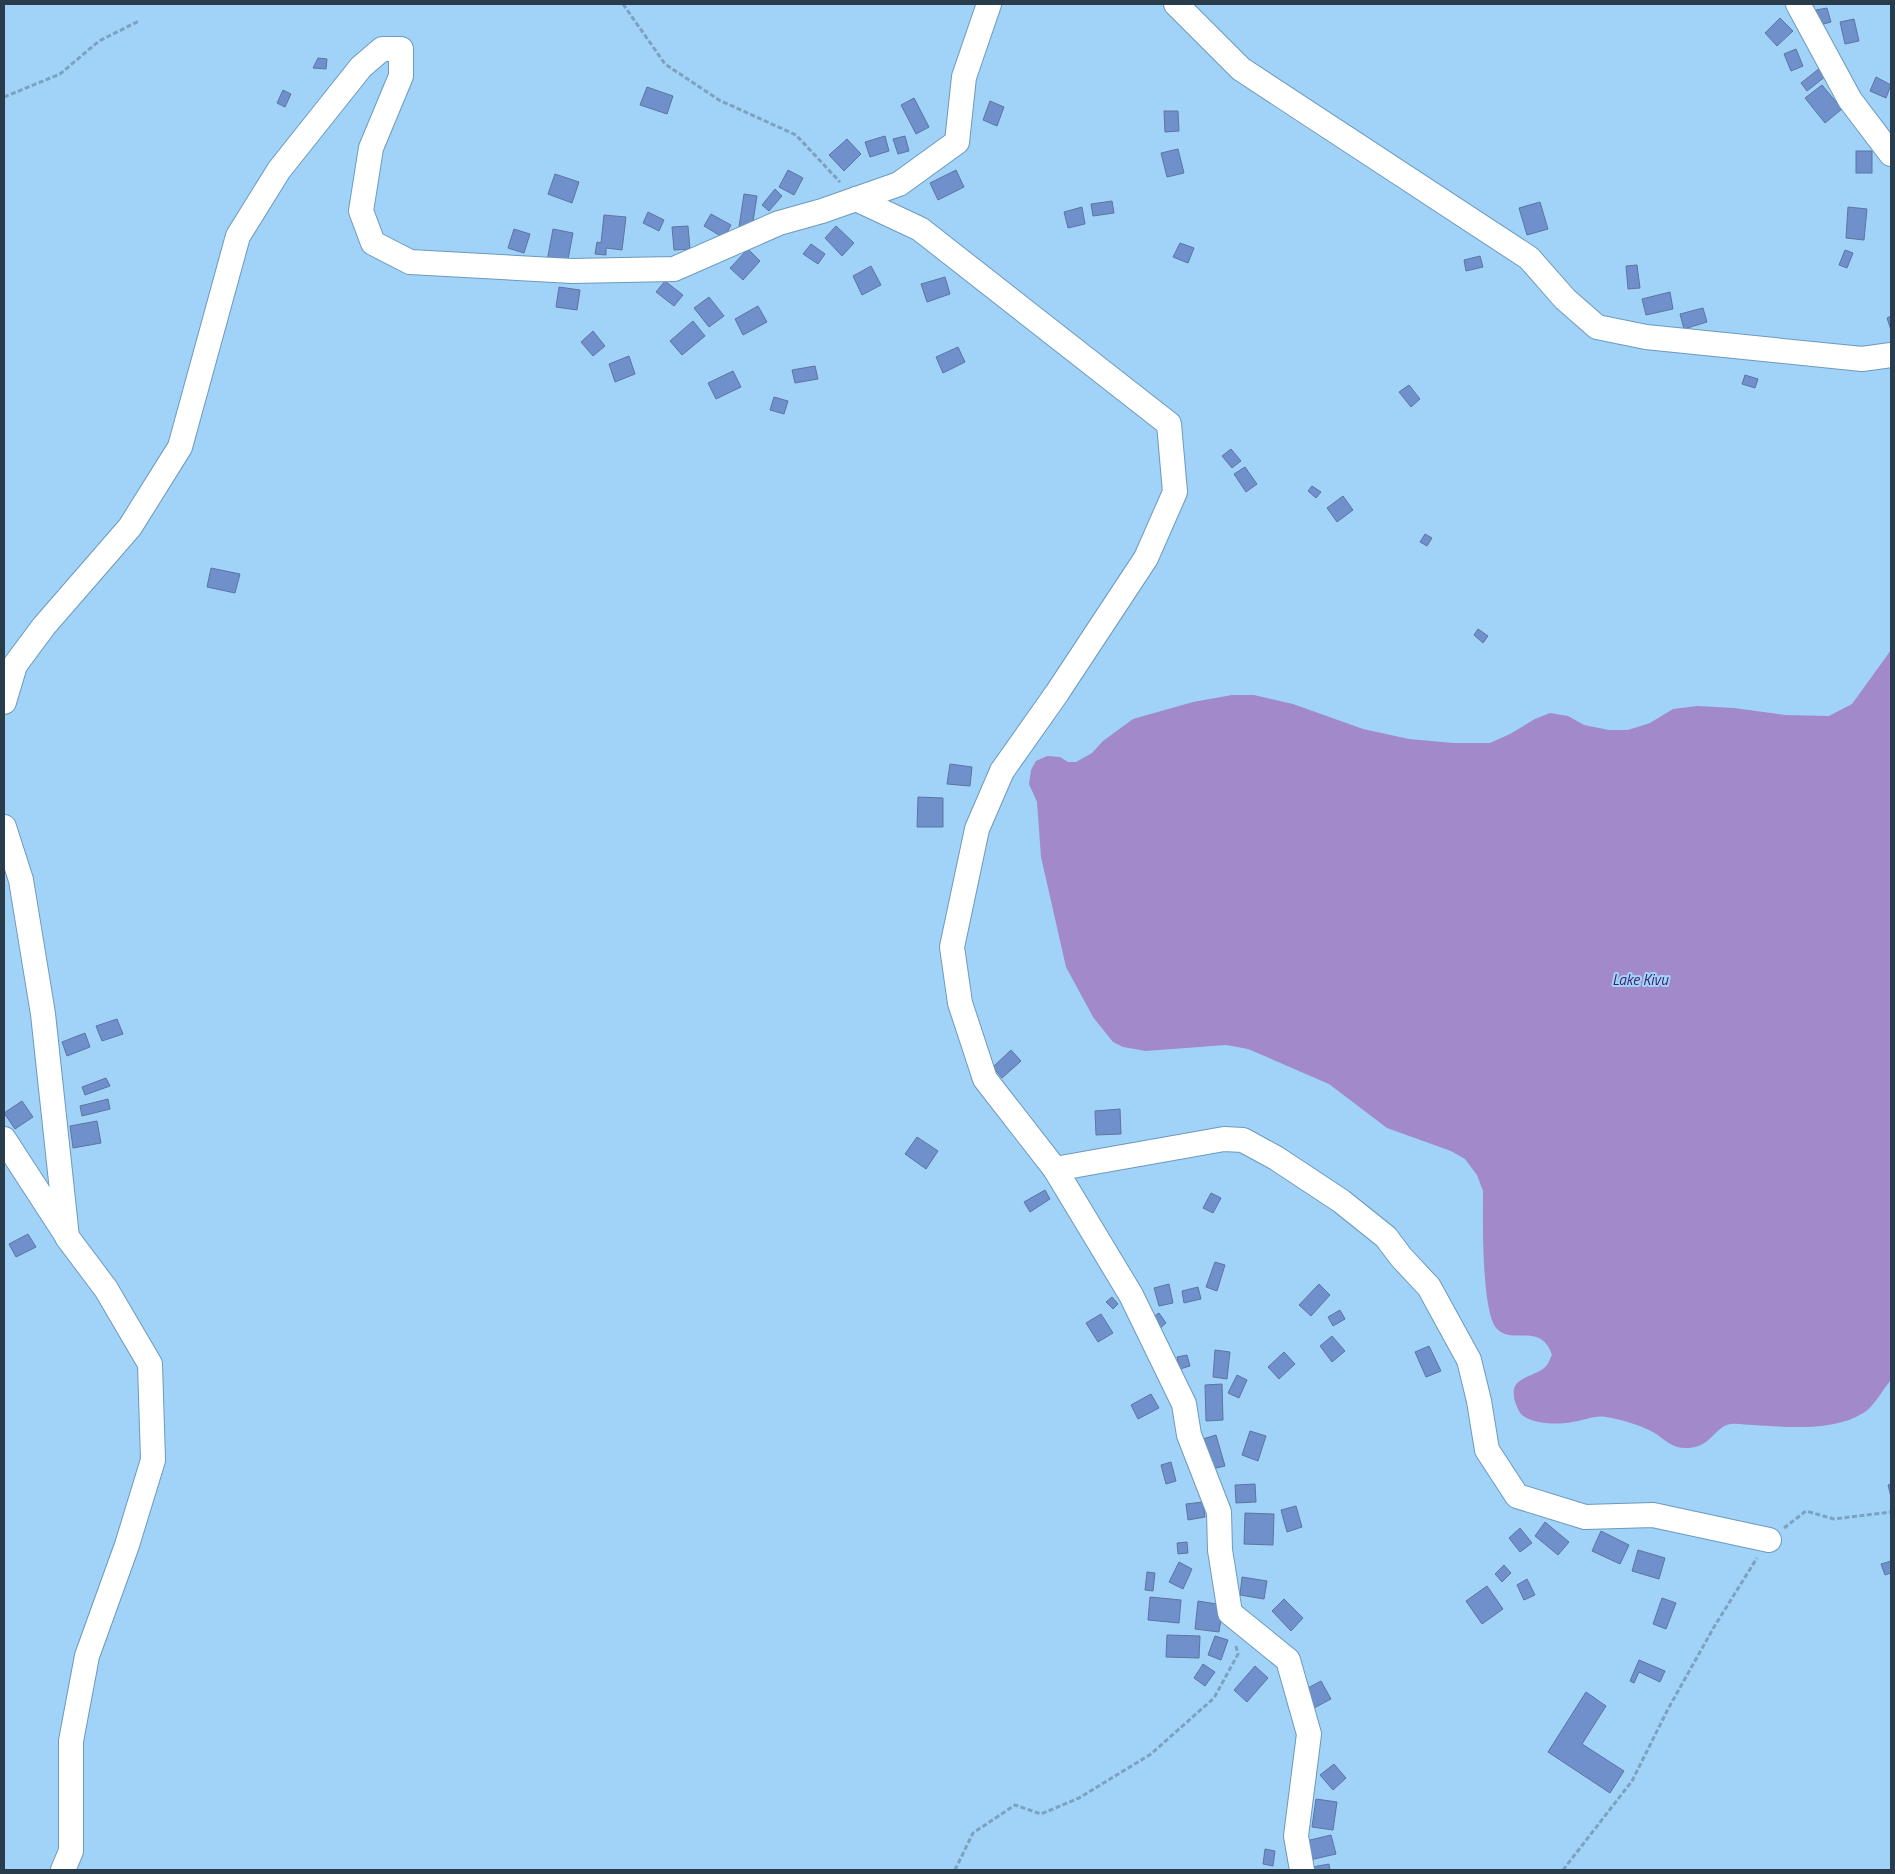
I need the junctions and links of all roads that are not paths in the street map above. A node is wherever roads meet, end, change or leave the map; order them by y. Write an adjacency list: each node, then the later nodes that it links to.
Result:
1 (989, 4): 5 (street)
2 (1176, 4): 6 (street)
3 (1798, 4): 4 (street)
4 (1891, 154)
5 (856, 199): 7 (street); 10 (street)
6 (1891, 355)
7 (4, 702)
8 (4, 827): 11 (street)
9 (4, 1139): 11 (street)
10 (1055, 1169): 12 (street); 14 (street)
11 (67, 1236): 13 (street)
12 (1769, 1540)
13 (63, 1870)
14 (1302, 1870)

